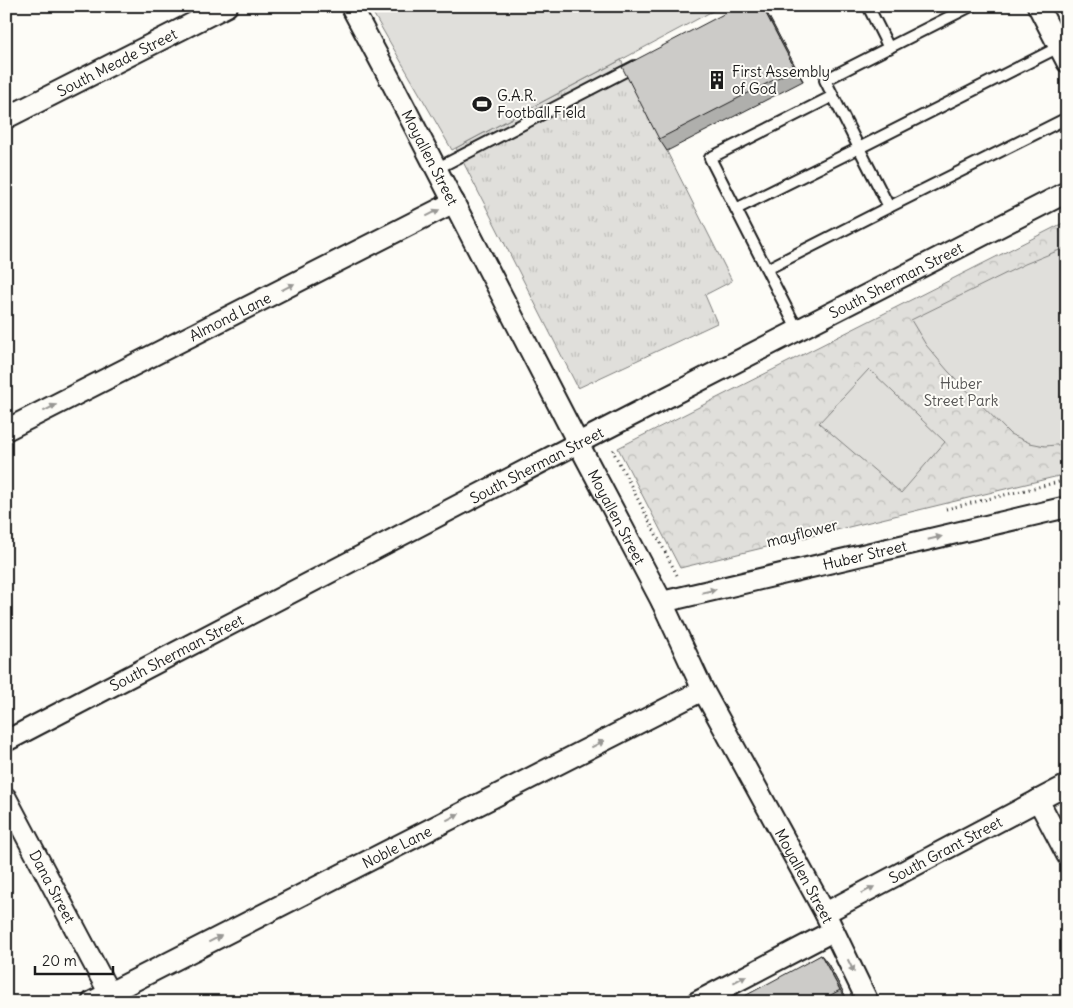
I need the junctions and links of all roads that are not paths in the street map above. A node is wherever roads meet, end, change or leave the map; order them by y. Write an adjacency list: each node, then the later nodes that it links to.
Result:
1 (227, 6): 10 (street, South Meade Street)
2 (351, 6): 13 (street, Moyallen Street)
3 (868, 6): 6 (lane)
4 (971, 6): 6 (lane)
5 (1038, 6): 7 (street)
6 (889, 48): 9 (lane)
7 (1064, 50): 12 (lane)
8 (646, 60): 13 (lane)
9 (833, 96): 12 (lane); 17 (lane)
10 (6, 118)
11 (1067, 118): 16 (lane)
12 (859, 148): 16 (lane); 17 (lane)
13 (436, 169): 15 (street, Moyallen Street)
14 (1067, 192): 19 (street, South Sherman Street)
15 (454, 202): 20 (street, Almond Lane, one-way to 15); 21 (street, Moyallen Street)
16 (889, 207): 18 (lane)
17 (736, 209): 18 (lane)
18 (767, 269): 19 (lane)
19 (798, 330): 21 (street, South Sherman Street)
20 (6, 430)
21 (578, 443): 23 (street, Moyallen Street); 25 (street, South Sherman Street)
22 (1067, 507): 23 (street, Huber Street, one-way to 22)
23 (662, 602): 24 (street, Moyallen Street)
24 (703, 690): 30 (street, Moyallen Street); 31 (street, Noble Lane, one-way to 24)
25 (6, 741)
26 (1067, 785): 28 (street, South Grant Street)
27 (6, 798): 31 (street, Dana Street)
28 (1038, 800): 29 (street); 30 (street, South Grant Street, one-way to 28)
29 (1067, 855)
30 (829, 922): 32 (street, South Grant Street, one-way to 30); 33 (street, Moyallen Street, one-way to 33)
31 (105, 999)
32 (697, 1002)
33 (868, 1002)

